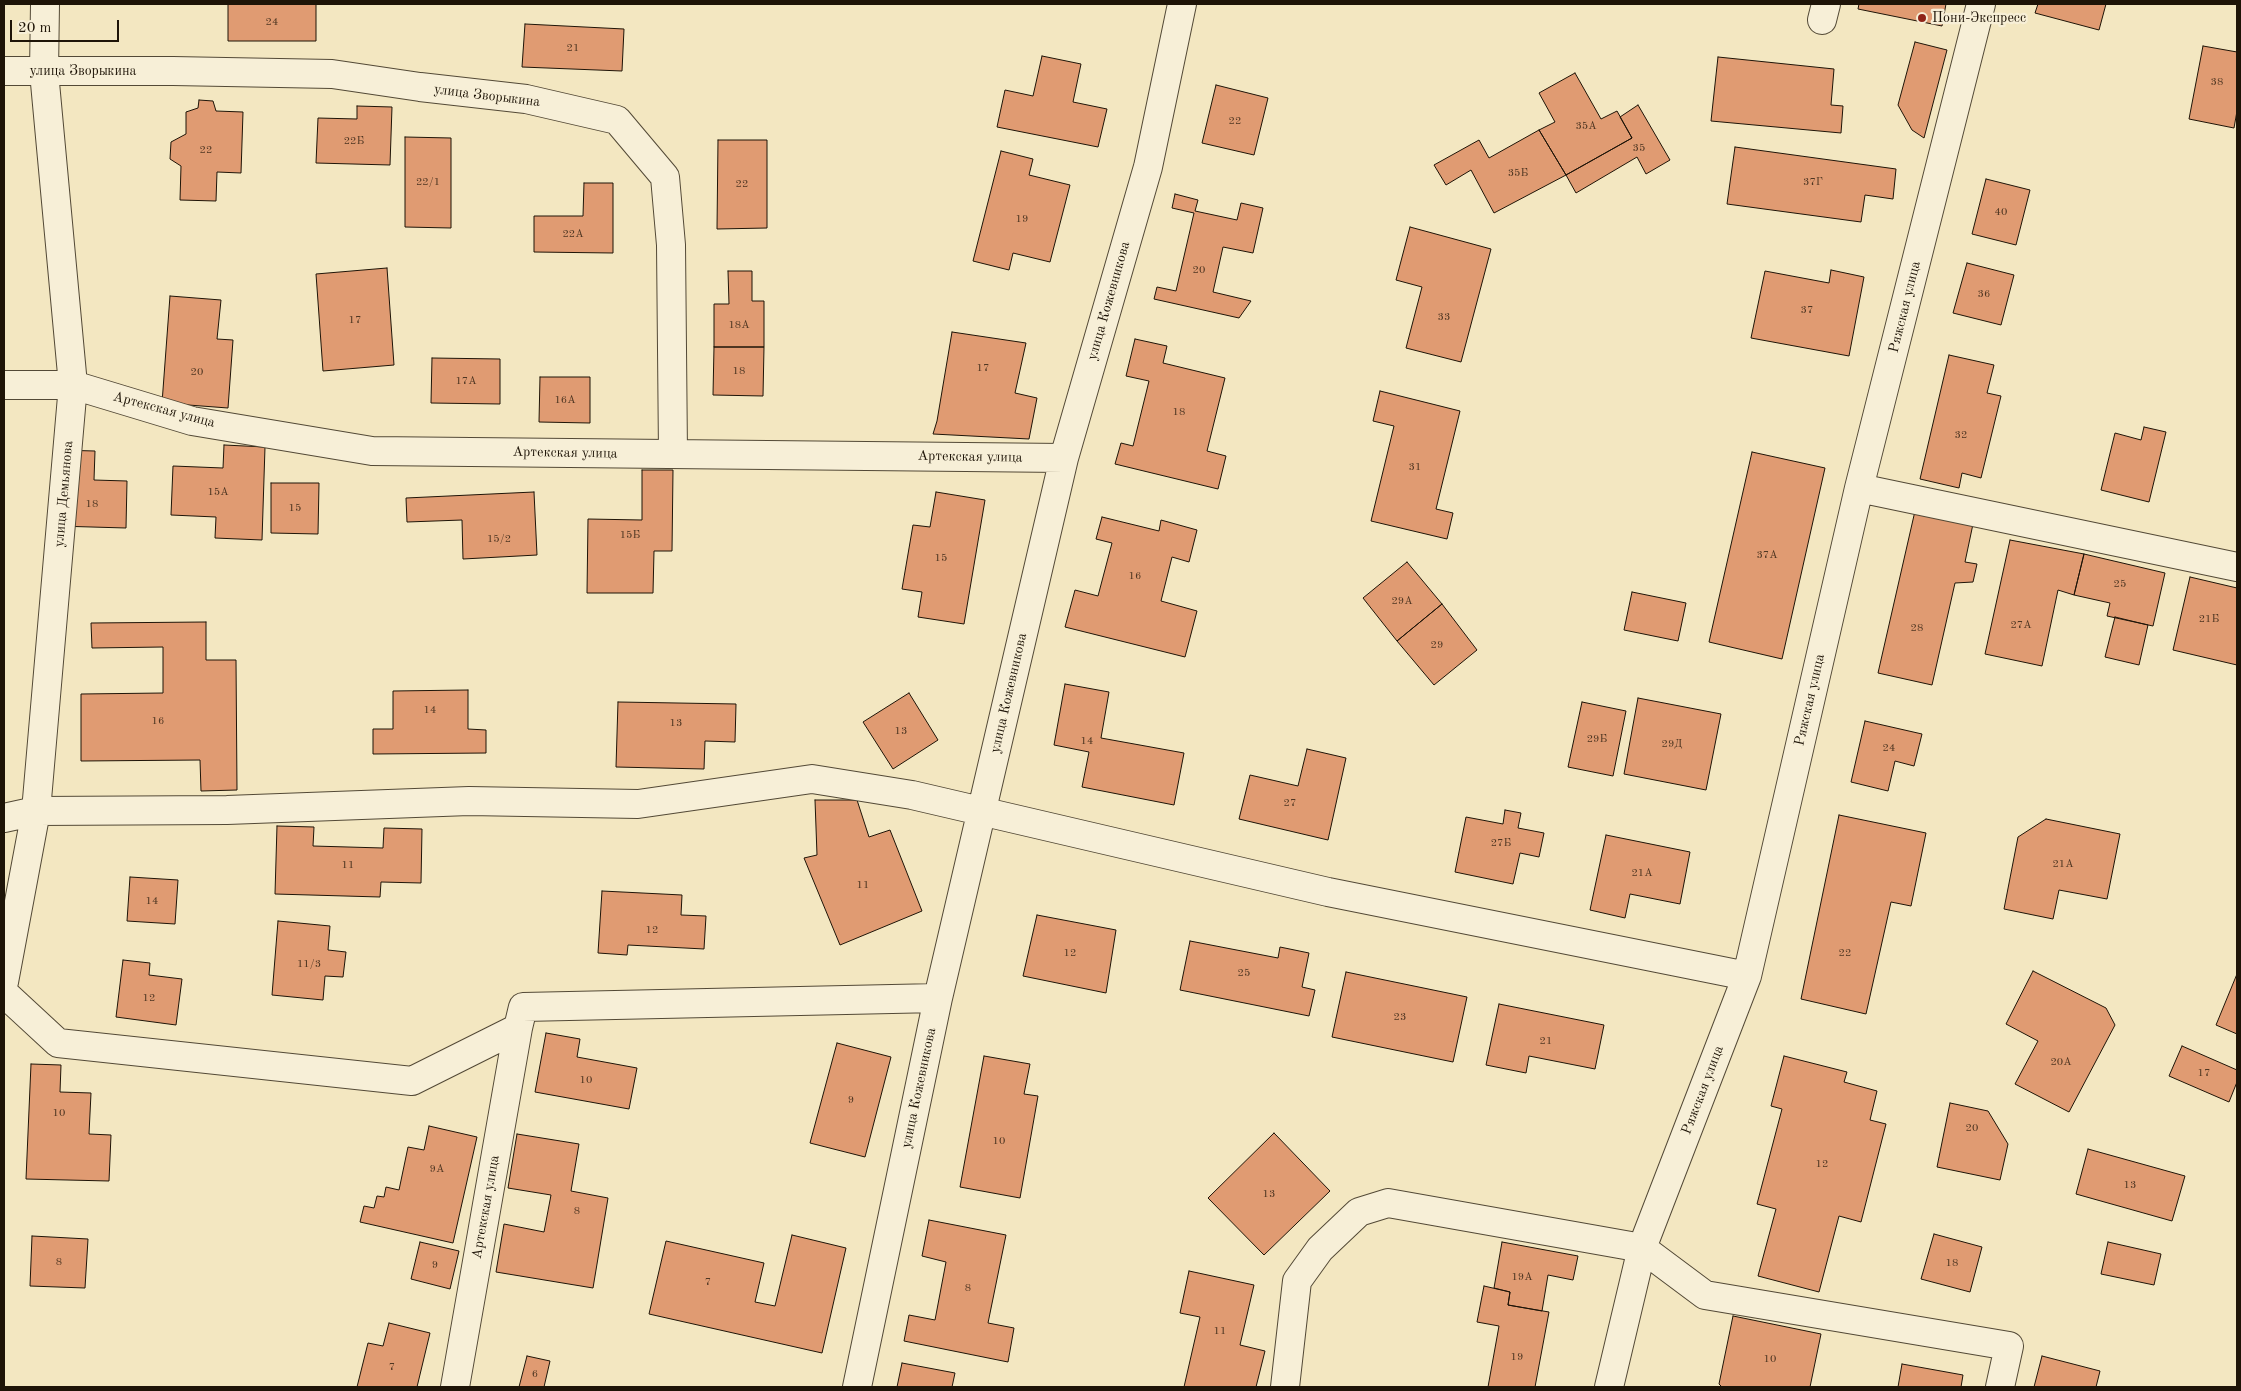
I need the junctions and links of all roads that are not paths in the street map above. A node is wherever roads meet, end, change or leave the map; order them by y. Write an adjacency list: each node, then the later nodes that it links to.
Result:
1 (45, 4): 5 (street, улица Демьянова)
2 (1182, 4): 9 (street, улица Кожевникова)
3 (1981, 4): 10 (street, Ряжская улица)
4 (4, 71): 5 (street, улица Зворыкина)
5 (44, 72): 7 (street, улица Демьянова); 8 (street, улица Зворыкина)
6 (4, 385): 7 (street, Артекская улица)
7 (73, 385): 8 (street, Артекская улица); 12 (street, улица Демьянова)
8 (672, 454): 9 (street, Артекская улица)
9 (1064, 458): 13 (street, улица Кожевникова)
10 (1859, 488): 11 (street); 15 (street, Ряжская улица)
11 (2237, 567)
12 (36, 811): 13 (street); 14 (street); 16 (street, улица Демьянова)
13 (982, 811): 15 (street); 18 (street, улица Кожевникова)
14 (4, 818)
15 (1746, 976): 20 (street, Ряжская улица)
16 (4, 982)
17 (4, 993): 19 (street)
18 (938, 998): 19 (street, Артекская улица); 22 (street, улица Кожевникова)
19 (518, 1028): 21 (street, Артекская улица)
20 (1642, 1248): 23 (street); 24 (street, Ряжская улица); 25 (street)
21 (455, 1387)
22 (857, 1387)
23 (1285, 1387)
24 (1610, 1387)
25 (2000, 1387)

